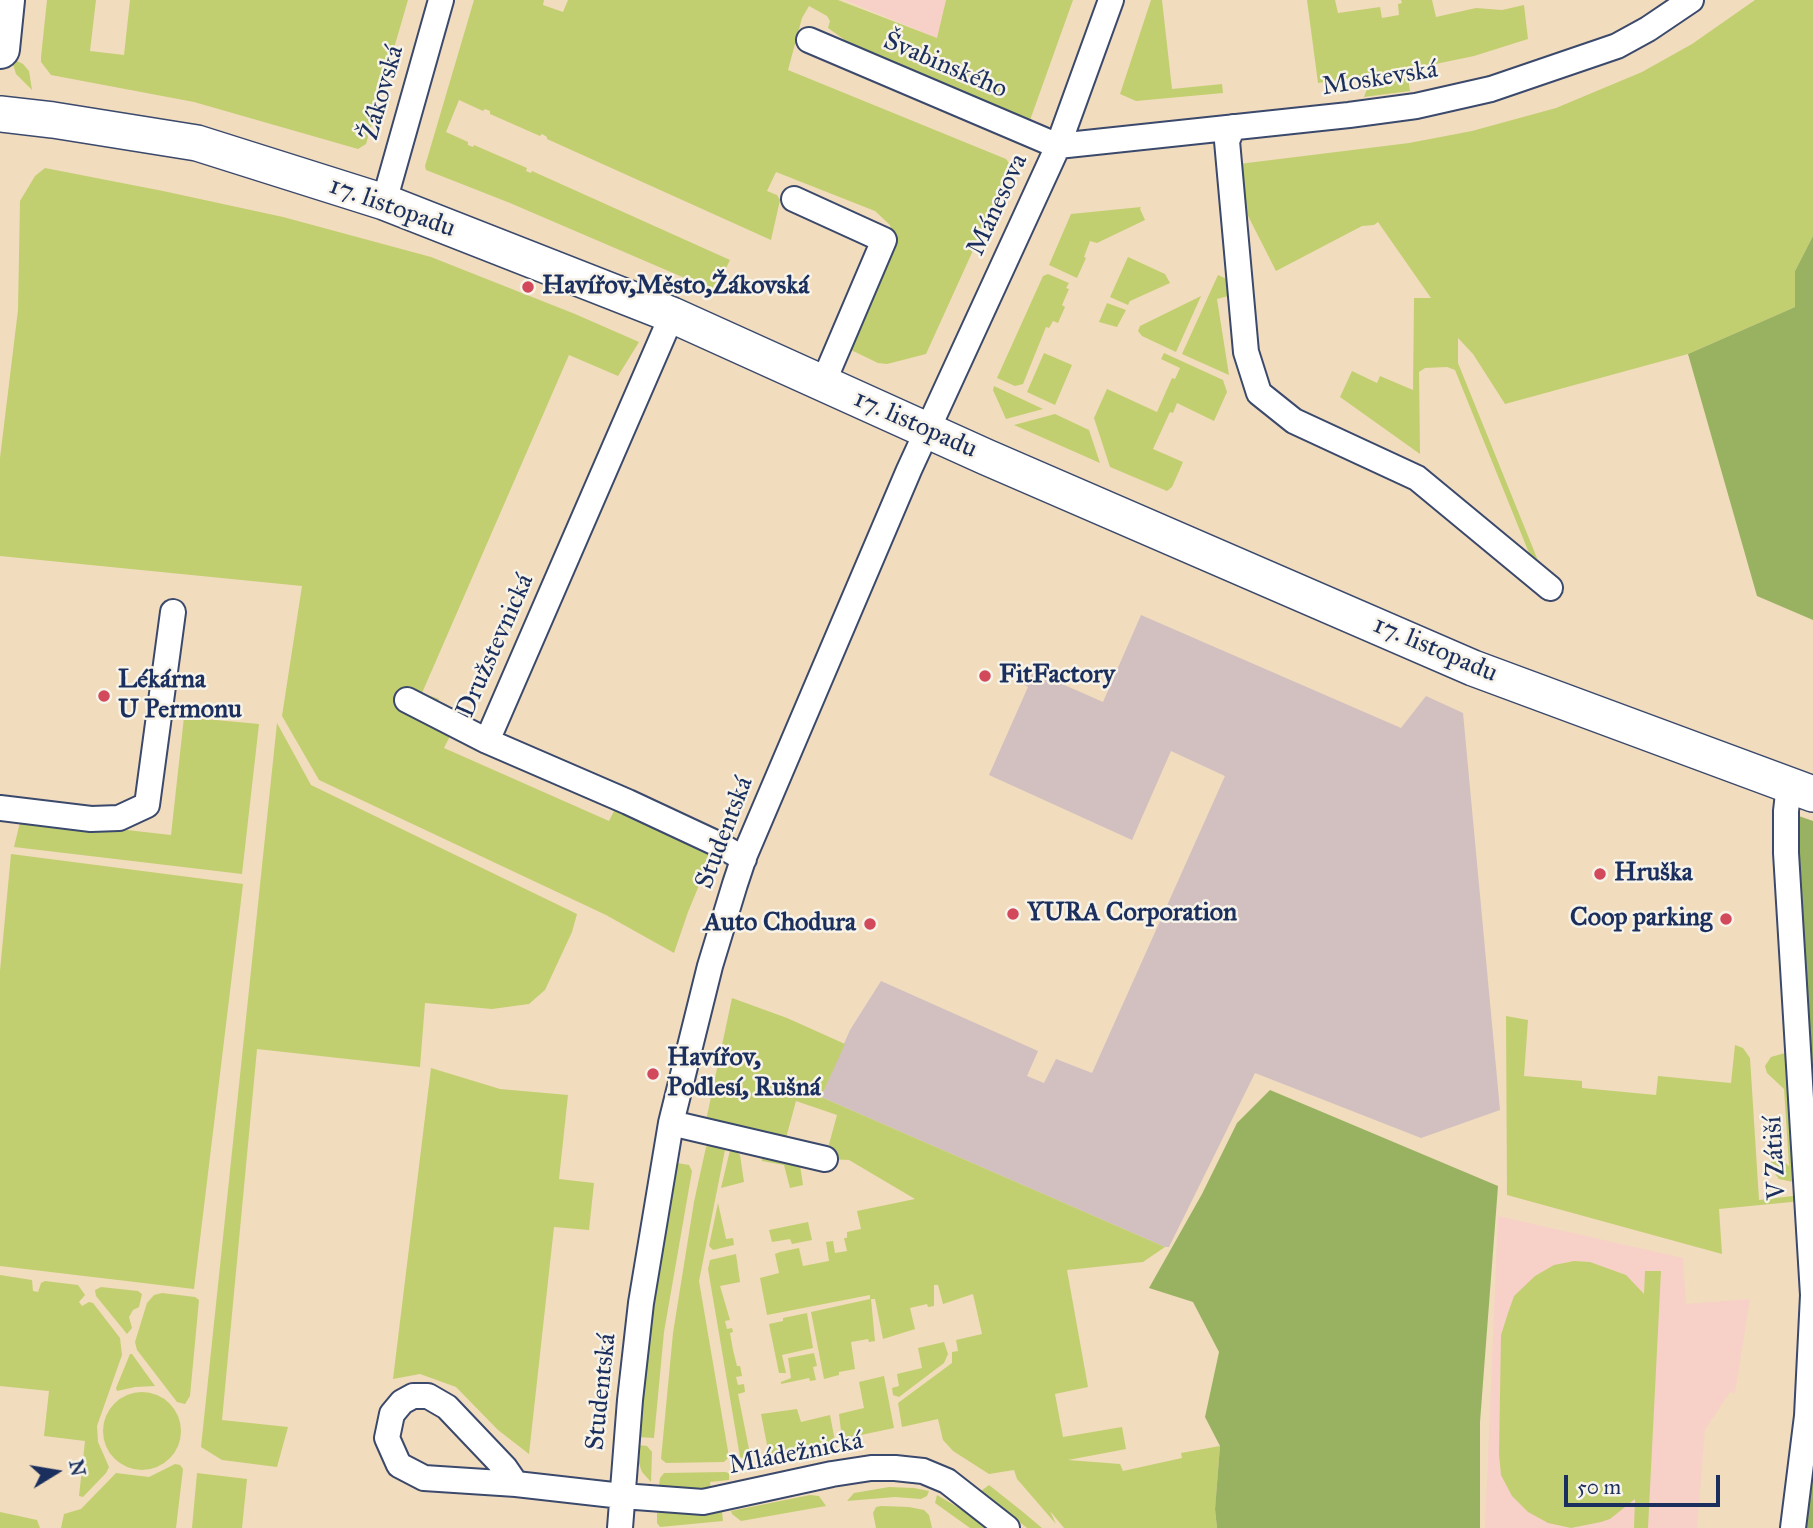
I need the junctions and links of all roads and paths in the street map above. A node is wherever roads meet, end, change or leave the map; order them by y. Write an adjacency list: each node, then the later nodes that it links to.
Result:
1 (5, 0): 6 (main road)
2 (441, 0): 11 (street, Žákovská)
3 (1111, 0): 9 (street, Mánesova)
4 (1691, 0): 8 (street, Moskevská)
5 (809, 40): 9 (street, Švabinského)
6 (0, 49)
7 (0, 114): 11 (street, 17. listopadu)
8 (1233, 127): 9 (street, Moskevská); 15 (street)
9 (1058, 146): 14 (street, Mánesova)
10 (794, 199): 13 (street)
11 (384, 202): 12 (street, 17. listopadu)
12 (673, 315): 13 (street, 17. listopadu); 18 (street, Družstevnická)
13 (823, 383): 14 (street, 17. listopadu)
14 (926, 430): 19 (street, 17. listopadu); 21 (street, Studentská)
15 (1550, 588)
16 (173, 612): 20 (street)
17 (407, 700): 18 (street)
18 (487, 741): 21 (street, Družstevnická)
19 (1801, 789): 28 (street, V Zátiší)
20 (0, 808)
21 (744, 859): 22 (street, Studentská)
22 (671, 1123): 23 (street); 25 (street, Studentská)
23 (825, 1159)
24 (516, 1484): 24 (street, Mládežnická); 25 (street, Mládežnická)
25 (622, 1496): 26 (street, Studentská); 27 (street, Mládežnická)
26 (620, 1528)
27 (1007, 1528)
28 (1793, 1528)

